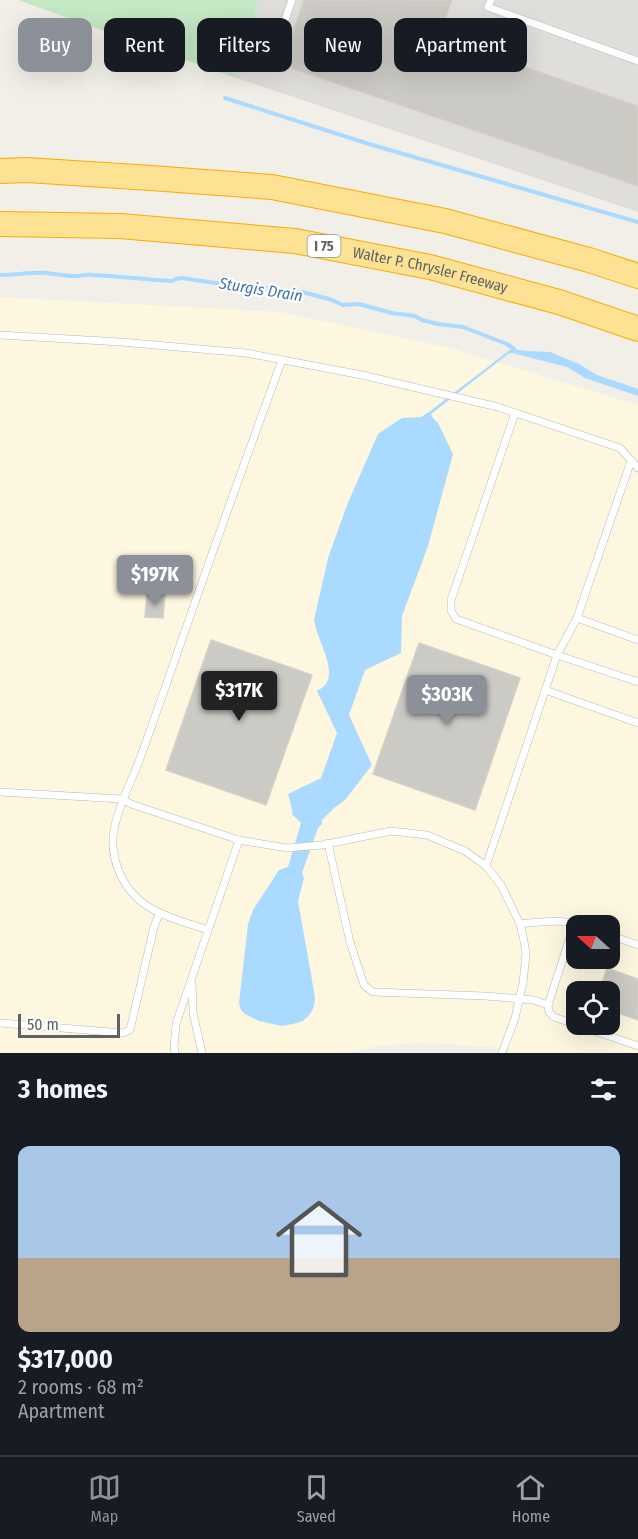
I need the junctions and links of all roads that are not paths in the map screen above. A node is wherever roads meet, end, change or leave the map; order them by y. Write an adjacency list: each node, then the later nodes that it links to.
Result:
1 (292, 0): 3 (lane)
2 (490, 0): 4 (lane)
3 (286, 18)
4 (638, 61)
5 (0, 164): 6 (highway)
6 (27, 170): 7 (highway); 9 (highway)
7 (0, 171)
8 (0, 224): 10 (highway, Walter P. Chrysler Freeway / I 75)
9 (638, 276)
10 (638, 329)
11 (0, 335): 12 (lane)
12 (282, 360): 13 (lane); 23 (lane)
13 (515, 413): 14 (lane); 18 (lane)
14 (631, 461): 15 (lane); 16 (lane)
15 (638, 468)
16 (577, 618): 17 (lane); 18 (lane)
17 (638, 640)
18 (557, 656): 19 (lane); 20 (lane)
19 (638, 682)
20 (545, 690): 21 (lane); 26 (lane)
21 (638, 723)
22 (0, 792): 23 (lane)
23 (122, 799): 24 (lane); 27 (lane)
24 (239, 840): 25 (lane); 30 (lane)
25 (325, 844): 26 (lane); 35 (lane)
26 (486, 866): 29 (lane)
27 (159, 914): 30 (lane); 37 (lane)
28 (566, 921): 29 (lane)
29 (520, 924): 35 (lane)
30 (208, 930): 34 (lane)
31 (620, 939): 32 (lane)
32 (638, 945)
33 (566, 950): 36 (lane)
34 (192, 977): 39 (lane); 40 (lane)
35 (519, 1000): 36 (lane); 41 (lane)
36 (548, 1005): 38 (lane)
37 (0, 1023)
38 (638, 1046)
39 (175, 1053)
40 (202, 1053)
41 (502, 1053)

